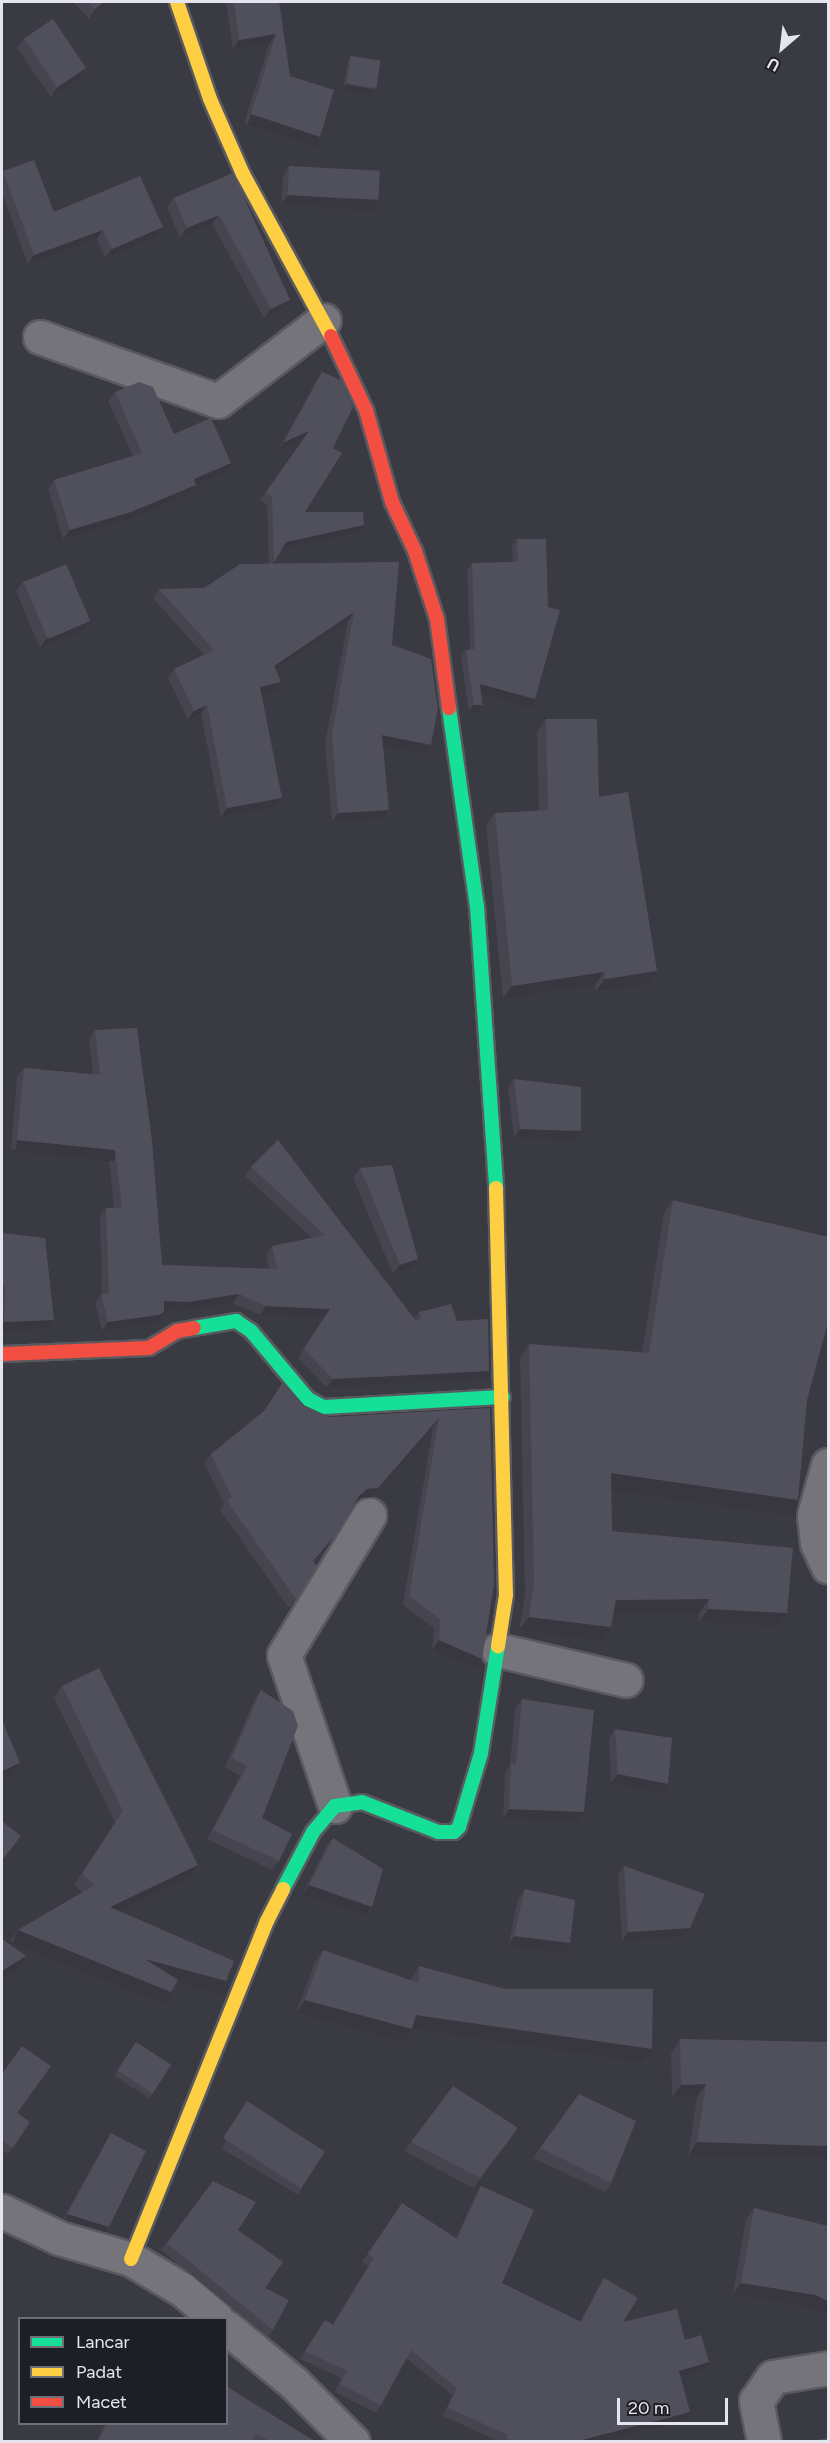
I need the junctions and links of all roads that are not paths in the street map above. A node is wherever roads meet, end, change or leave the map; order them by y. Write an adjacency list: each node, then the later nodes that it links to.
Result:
1 (177, 2): 2 (street)
2 (324, 320): 3 (street); 5 (street)
3 (40, 337)
4 (3, 1354): 5 (street)
5 (503, 1397): 9 (street)
6 (828, 1465): 8 (street)
7 (369, 1515): 11 (street)
8 (828, 1567)
9 (498, 1650): 10 (street); 11 (street)
10 (626, 1680)
11 (335, 1806): 13 (street)
12 (2, 2211): 13 (street)
13 (131, 2259): 14 (street)
14 (214, 2317)
15 (228, 2329): 17 (street)
16 (828, 2368): 18 (street)
17 (353, 2442)
18 (764, 2442)

